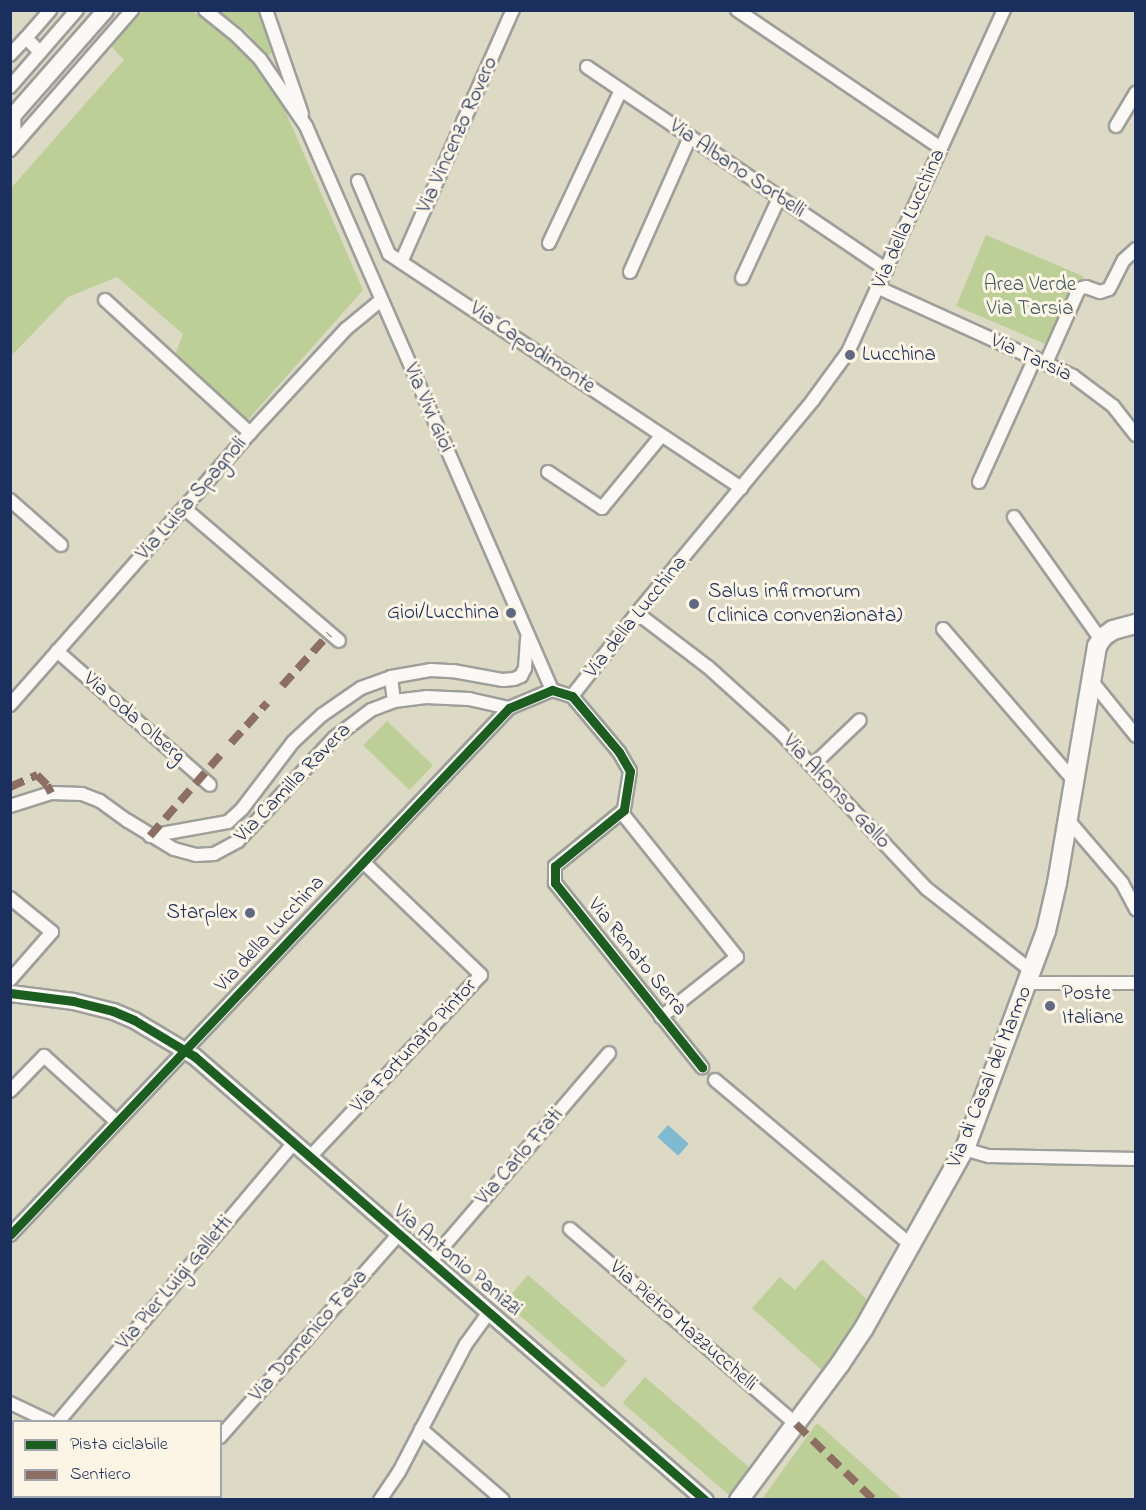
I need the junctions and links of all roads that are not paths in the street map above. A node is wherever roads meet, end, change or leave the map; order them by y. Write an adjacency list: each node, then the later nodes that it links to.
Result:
1 (50, 10): 10 (street)
2 (77, 10): 14 (street)
3 (105, 10): 12 (street)
4 (132, 10): 11 (street)
5 (205, 10): 23 (street, Via Vivi Gioi)
6 (266, 10): 23 (street, Via Vivi Gioi)
7 (513, 10): 32 (street, Via Vincenzo Rovero)
8 (737, 10): 27 (street)
9 (1004, 10): 27 (street, Via della Lucchina)
10 (36, 27): 13 (street); 14 (street)
11 (112, 33): 12 (street); 26 (street)
12 (84, 35): 22 (street)
13 (26, 38): 15 (street); 16 (street)
14 (50, 41): 16 (street)
15 (13, 52): 17 (street)
16 (40, 52): 17 (street)
17 (30, 63): 19 (street)
18 (587, 67): 20 (street, Via Albano Sorbelli)
19 (10, 87)
20 (621, 90): 25 (street, Via Albano Sorbelli); 30 (street)
21 (1136, 93): 24 (street)
22 (12, 116): 26 (street)
23 (306, 126): 38 (street, Via Vivi Gioi)
24 (1116, 126)
25 (690, 137): 29 (street, Via Albano Sorbelli); 34 (street)
26 (13, 147)
27 (941, 148): 33 (street, Via della Lucchina)
28 (358, 181): 32 (street, Via Capodimonte)
29 (779, 198): 33 (street, Via Albano Sorbelli); 35 (street)
30 (549, 243)
31 (1136, 249): 39 (street)
32 (402, 260): 41 (street, Via Capodimonte)
33 (887, 270): 36 (street, Via della Lucchina)
34 (630, 272)
35 (742, 278)
36 (879, 288): 39 (street, Via Tarsia); 45 (street, Via della Lucchina)
37 (105, 300): 40 (street)
38 (381, 300): 40 (street, Via Luisa Spagnoli); 53 (street, Via Vivi Gioi)
39 (1040, 361): 42 (street, Via Tarsia); 44 (street)
40 (250, 432): 47 (street, Via Luisa Spagnoli)
41 (662, 435): 43 (street); 45 (street, Via Capodimonte)
42 (1136, 435)
43 (548, 472)
44 (979, 482)
45 (741, 488): 50 (street, Via della Lucchina)
46 (10, 500): 49 (street)
47 (184, 508): 55 (street); 56 (street, Via Luisa Spagnoli)
48 (1014, 517): 54 (street)
49 (61, 545)
50 (637, 613): 60 (street, Via della Lucchina); 66 (street, Via Alfonso Gallo)
51 (1136, 624): 54 (main road)
52 (943, 630): 67 (street)
53 (527, 633): 57 (street, Via Camilla Ravera); 59 (street, Via Vivi Gioi)
54 (1101, 640): 58 (main road, Via di Casal del Marmo)
55 (339, 641)
56 (57, 651): 62 (street, Via Luisa Spagnoli); 68 (street, Via Oda Olberg)
57 (391, 677): 61 (street); 72 (street, Via Camilla Ravera)
58 (1090, 679): 65 (street); 67 (main road, Via di Casal del Marmo)
59 (552, 690): 60 (street, Via della Lucchina); 63 (street, Via della Lucchina)
60 (573, 696): 70 (street)
61 (394, 701): 63 (street, Via Camilla Ravera); 72 (street, Via Camilla Ravera)
62 (10, 705)
63 (509, 708): 73 (street, Via della Lucchina)
64 (860, 720): 66 (street)
65 (1136, 736)
66 (812, 766): 76 (street, Via Alfonso Gallo)
67 (1074, 781): 71 (main road, Via di Casal del Marmo)
68 (210, 785)
69 (10, 806): 72 (street, Via Camilla Ravera)
70 (622, 813): 80 (street, Via Renato Serra); 80 (street)
71 (1068, 820): 75 (street); 76 (main road, Via di Casal del Marmo)
72 (150, 836)
73 (363, 862): 81 (street, Via della Lucchina); 89 (street, Via Fortunato Pintor)
74 (10, 898): 77 (street)
75 (1136, 909)
76 (1031, 977): 78 (street); 88 (main road, Via di Casal del Marmo)
77 (10, 981)
78 (1136, 983)
79 (10, 993): 81 (street, Via Antonio Panizzi)
80 (661, 1017): 83 (street, Via Renato Serra)
81 (185, 1050): 86 (street, Via della Lucchina); 87 (street, Via Antonio Panizzi)
82 (609, 1053): 95 (street, Via Carlo Frati)
83 (702, 1067)
84 (716, 1080): 94 (street)
85 (10, 1091): 86 (street)
86 (117, 1122): 92 (street, Via della Lucchina)
87 (293, 1144): 89 (street, Via Antonio Panizzi); 99 (street, Via Pier Luigi Galletti)
88 (964, 1149): 90 (street); 94 (main road, Via di Casal del Marmo)
89 (309, 1158): 93 (street, Via Antonio Panizzi)
90 (1136, 1159)
91 (570, 1229): 100 (street, Via Pietro Mazzucchelli)
92 (10, 1234)
93 (398, 1235): 95 (street, Via Antonio Panizzi); 102 (street, Via Domenico Fava)
94 (912, 1246): 100 (main road, Via di Casal del Marmo)
95 (430, 1262): 96 (street, Via Antonio Panizzi)
96 (489, 1312): 101 (street); 105 (street, Via Antonio Panizzi)
97 (10, 1403): 98 (street)
98 (46, 1420)
99 (60, 1420)
100 (796, 1424): 106 (main road, Via di Casal del Marmo)
101 (421, 1429): 103 (street); 104 (street)
102 (222, 1435)
103 (380, 1500)
104 (503, 1500)
105 (705, 1500)
106 (740, 1500)

